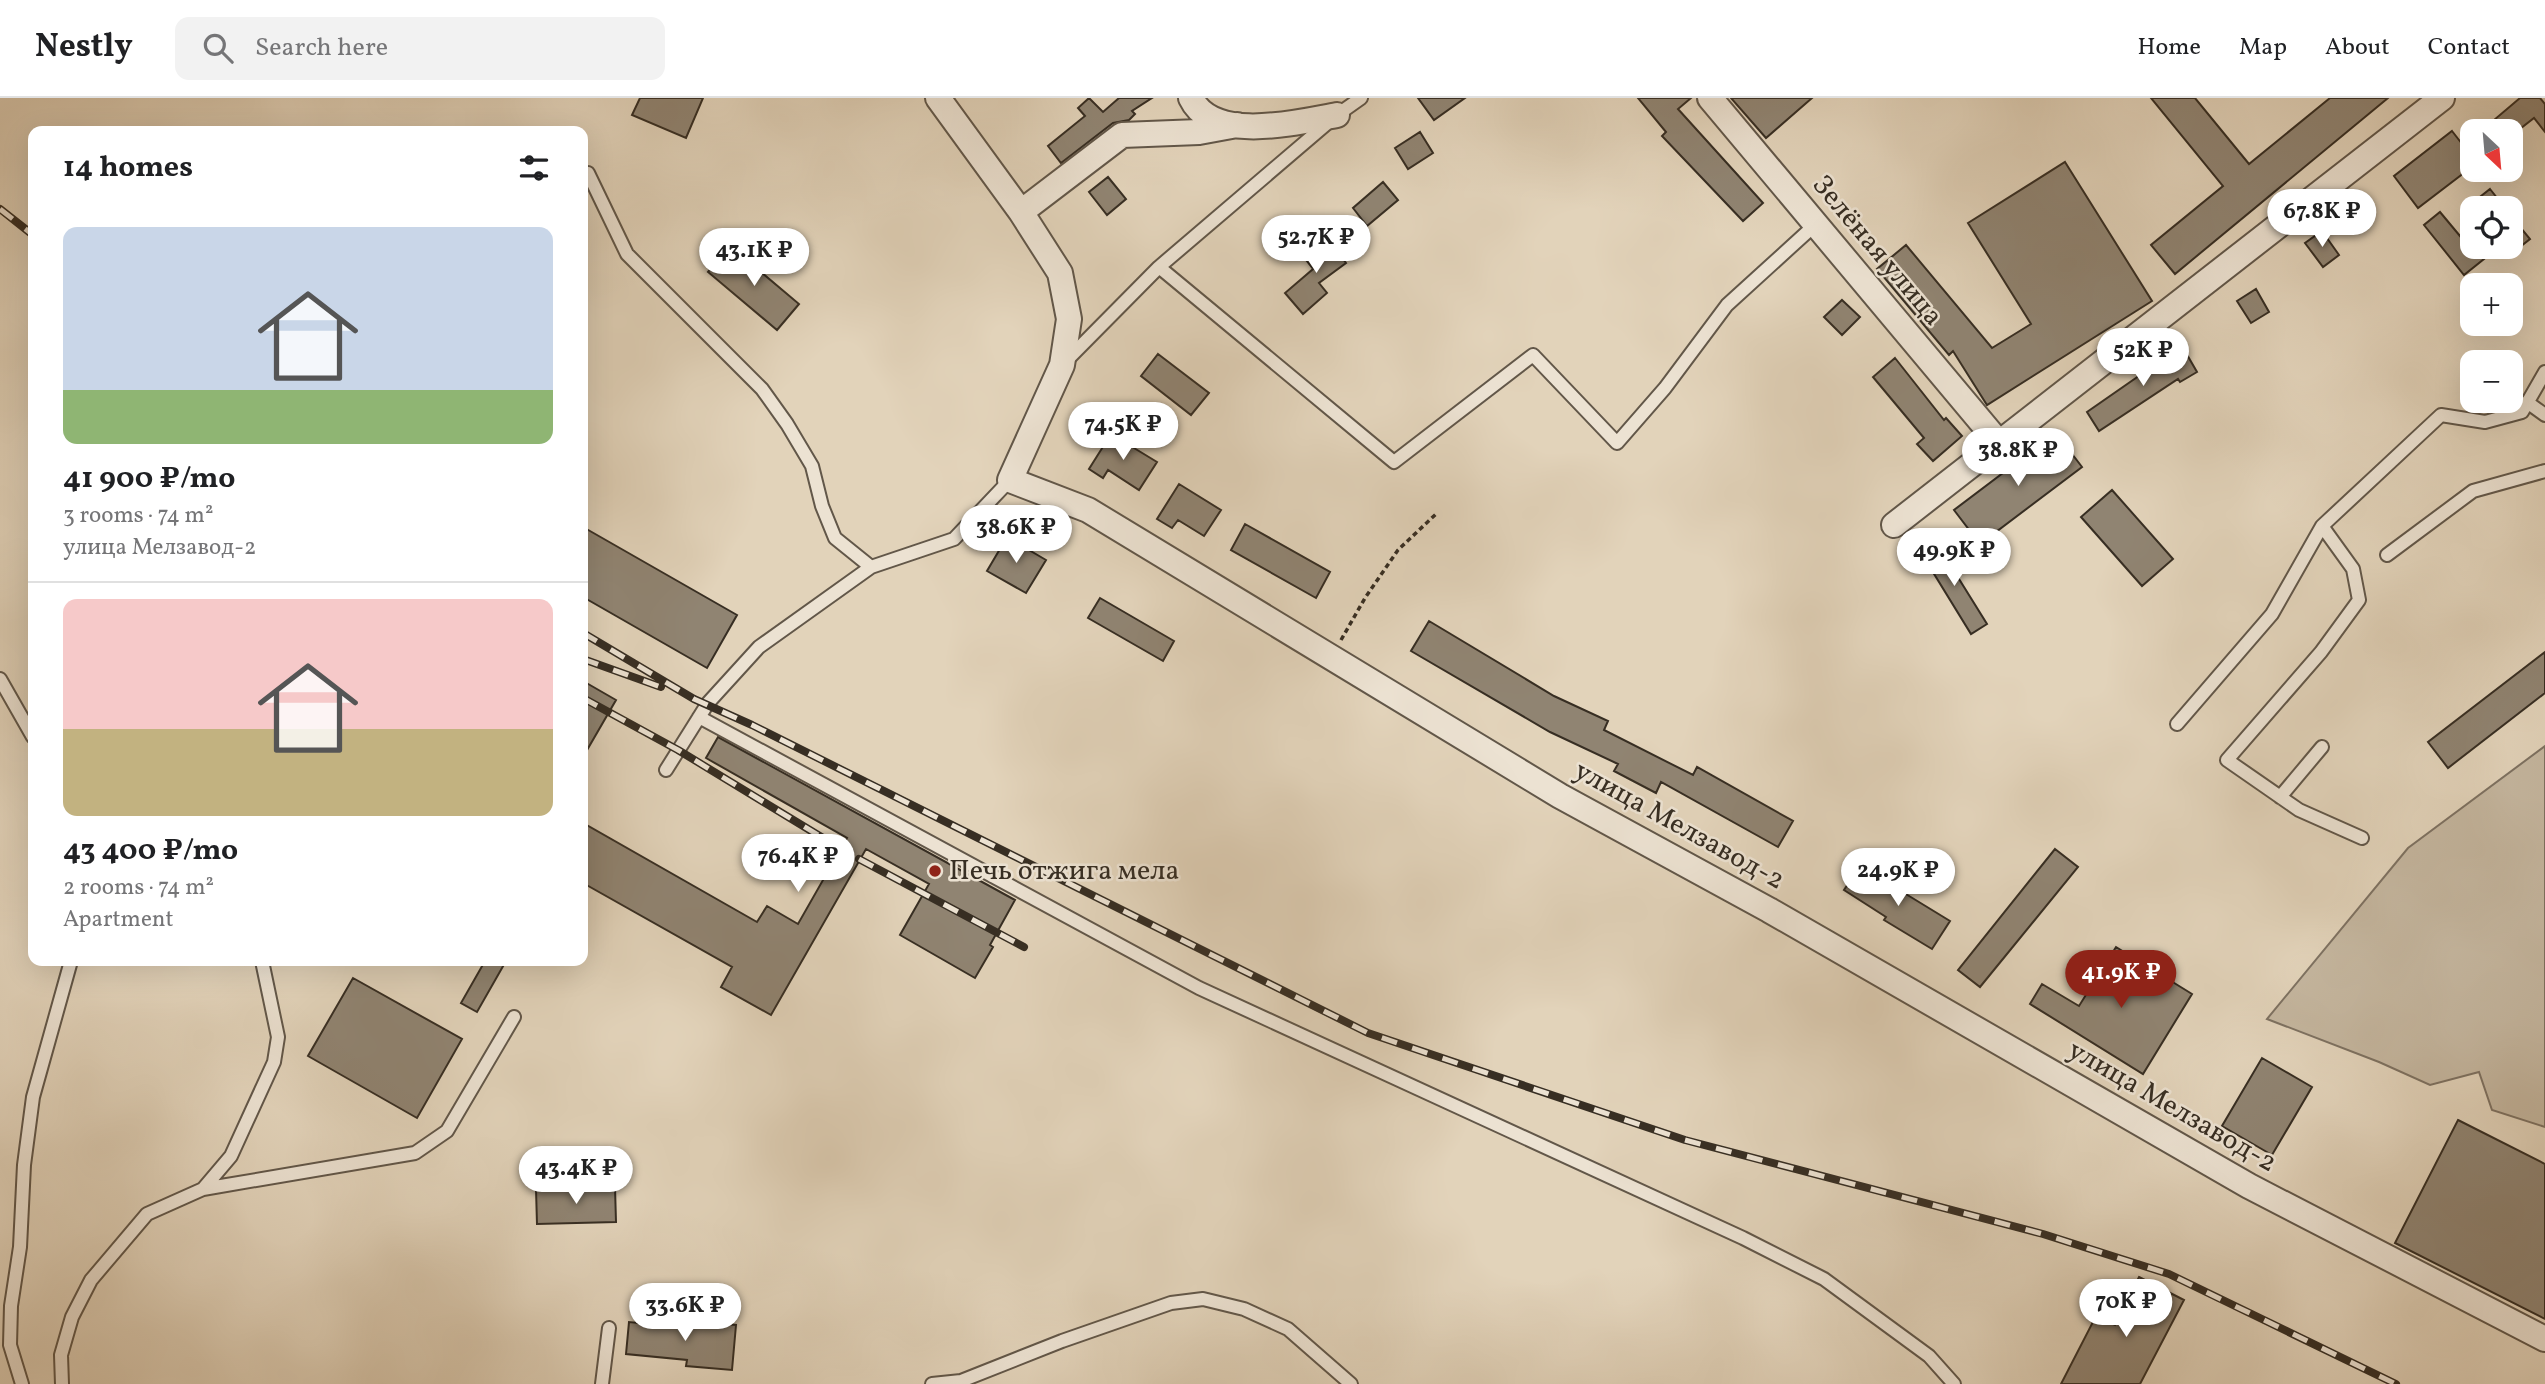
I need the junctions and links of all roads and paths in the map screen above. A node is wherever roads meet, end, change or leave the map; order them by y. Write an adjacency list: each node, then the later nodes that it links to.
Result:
1 (937, 98): 9 (street)
2 (1191, 98): 7 (street)
3 (1361, 98): 6 (lane)
4 (1710, 98): 10 (street, Зелёная улица)
5 (2442, 98): 16 (street)
6 (1337, 115): 7 (street); 11 (lane)
7 (1237, 125): 9 (street)
8 (588, 173): 23 (lane)
9 (1021, 212): 12 (street)
10 (1816, 224): 11 (lane); 16 (street, Зелёная улица)
11 (1159, 267): 12 (lane)
12 (1062, 365): 18 (street)
13 (2545, 372): 14 (lane)
14 (2527, 402): 15 (lane); 21 (lane)
15 (2545, 415)
16 (1999, 443): 20 (street)
17 (2545, 471): 22 (lane)
18 (1010, 480): 23 (lane); 24 (street, улица Мелзавод-2)
19 (1436, 514): 24 (path)
20 (1894, 525)
21 (2322, 526): 27 (lane); 31 (lane)
22 (2387, 555)
23 (871, 566): 26 (lane)
24 (1326, 656): 38 (street, улица Мелзавод-2)
25 (0, 679): 28 (lane)
26 (699, 717): 30 (lane); 44 (lane)
27 (2178, 724)
28 (28, 728)
29 (2322, 747): 31 (lane)
30 (666, 770)
31 (2280, 797): 32 (lane)
32 (2362, 838)
33 (70, 966): 39 (lane)
34 (263, 966): 36 (lane)
35 (514, 1017): 36 (lane)
36 (203, 1189): 40 (lane)
37 (609, 1328): 41 (lane)
38 (2545, 1339)
39 (22, 1384)
40 (62, 1384)
41 (602, 1384)
42 (932, 1384): 43 (lane)
43 (1350, 1384)
44 (1954, 1384)

